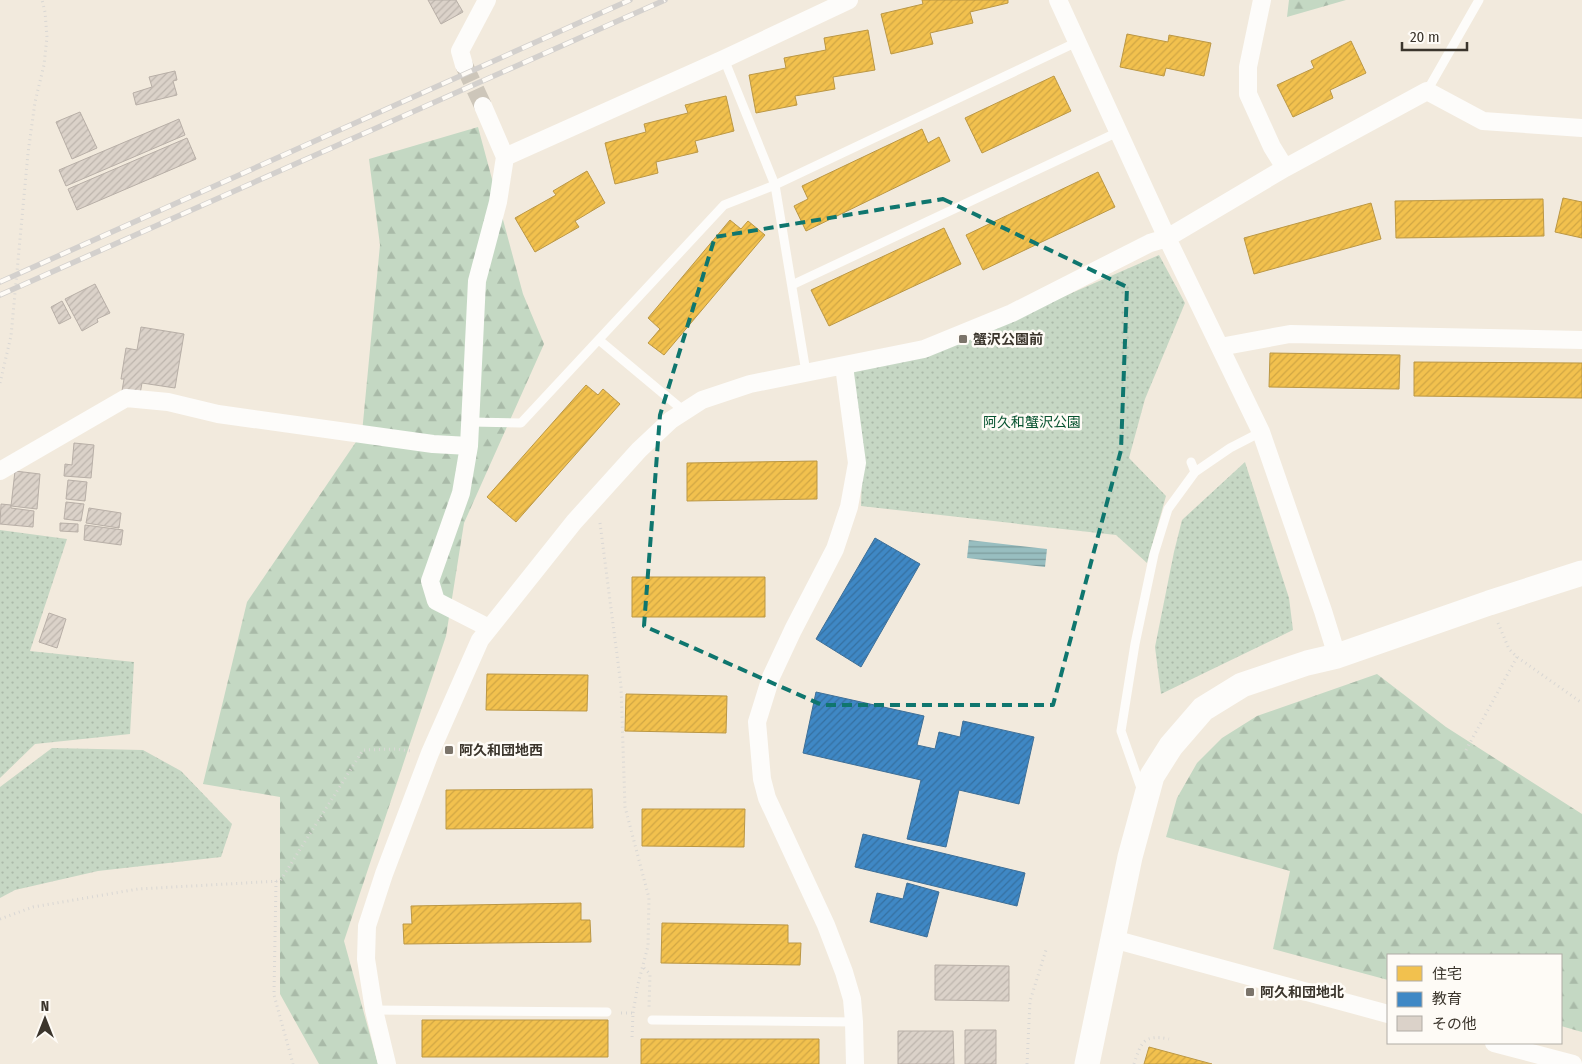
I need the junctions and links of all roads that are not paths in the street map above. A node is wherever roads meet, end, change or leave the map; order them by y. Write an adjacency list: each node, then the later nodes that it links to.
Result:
1 (487, 0): 8 (street)
2 (849, 0): 7 (street)
3 (1058, 0): 6 (street)
4 (1262, 0): 14 (street)
5 (1479, 0): 9 (lane)
6 (1077, 42): 12 (street); 15 (lane)
7 (724, 59): 13 (street); 15 (lane)
8 (464, 65)
9 (1427, 91): 11 (street); 14 (street)
10 (483, 106): 13 (street)
11 (1582, 128)
12 (1118, 132): 16 (street); 17 (lane)
13 (505, 157): 24 (street)
14 (1285, 168): 16 (street)
15 (775, 185): 17 (lane); 18 (lane)
16 (1166, 238): 20 (street); 21 (street)
17 (792, 285): 22 (lane)
18 (599, 340): 23 (lane); 24 (lane)
19 (1582, 340): 20 (street)
20 (1220, 346): 25 (street)
21 (844, 366): 22 (street); 39 (street)
22 (806, 372): 23 (street)
23 (684, 411): 31 (street)
24 (470, 422): 26 (street)
25 (1261, 432): 29 (lane); 32 (street)
26 (469, 446): 28 (street); 31 (street)
27 (1191, 462): 29 (lane)
28 (0, 471)
29 (1195, 472): 33 (lane)
30 (1582, 573): 32 (street)
31 (489, 628): 35 (street)
32 (1337, 656): 33 (street)
33 (1145, 800): 34 (street)
34 (1113, 939): 37 (street); 43 (street)
35 (374, 1010): 36 (lane); 41 (street)
36 (607, 1012)
37 (1387, 1014)
38 (652, 1020): 39 (lane)
39 (854, 1022): 42 (street)
40 (1498, 1044): 44 (street)
41 (387, 1064)
42 (855, 1064)
43 (1087, 1064)
44 (1573, 1064)

